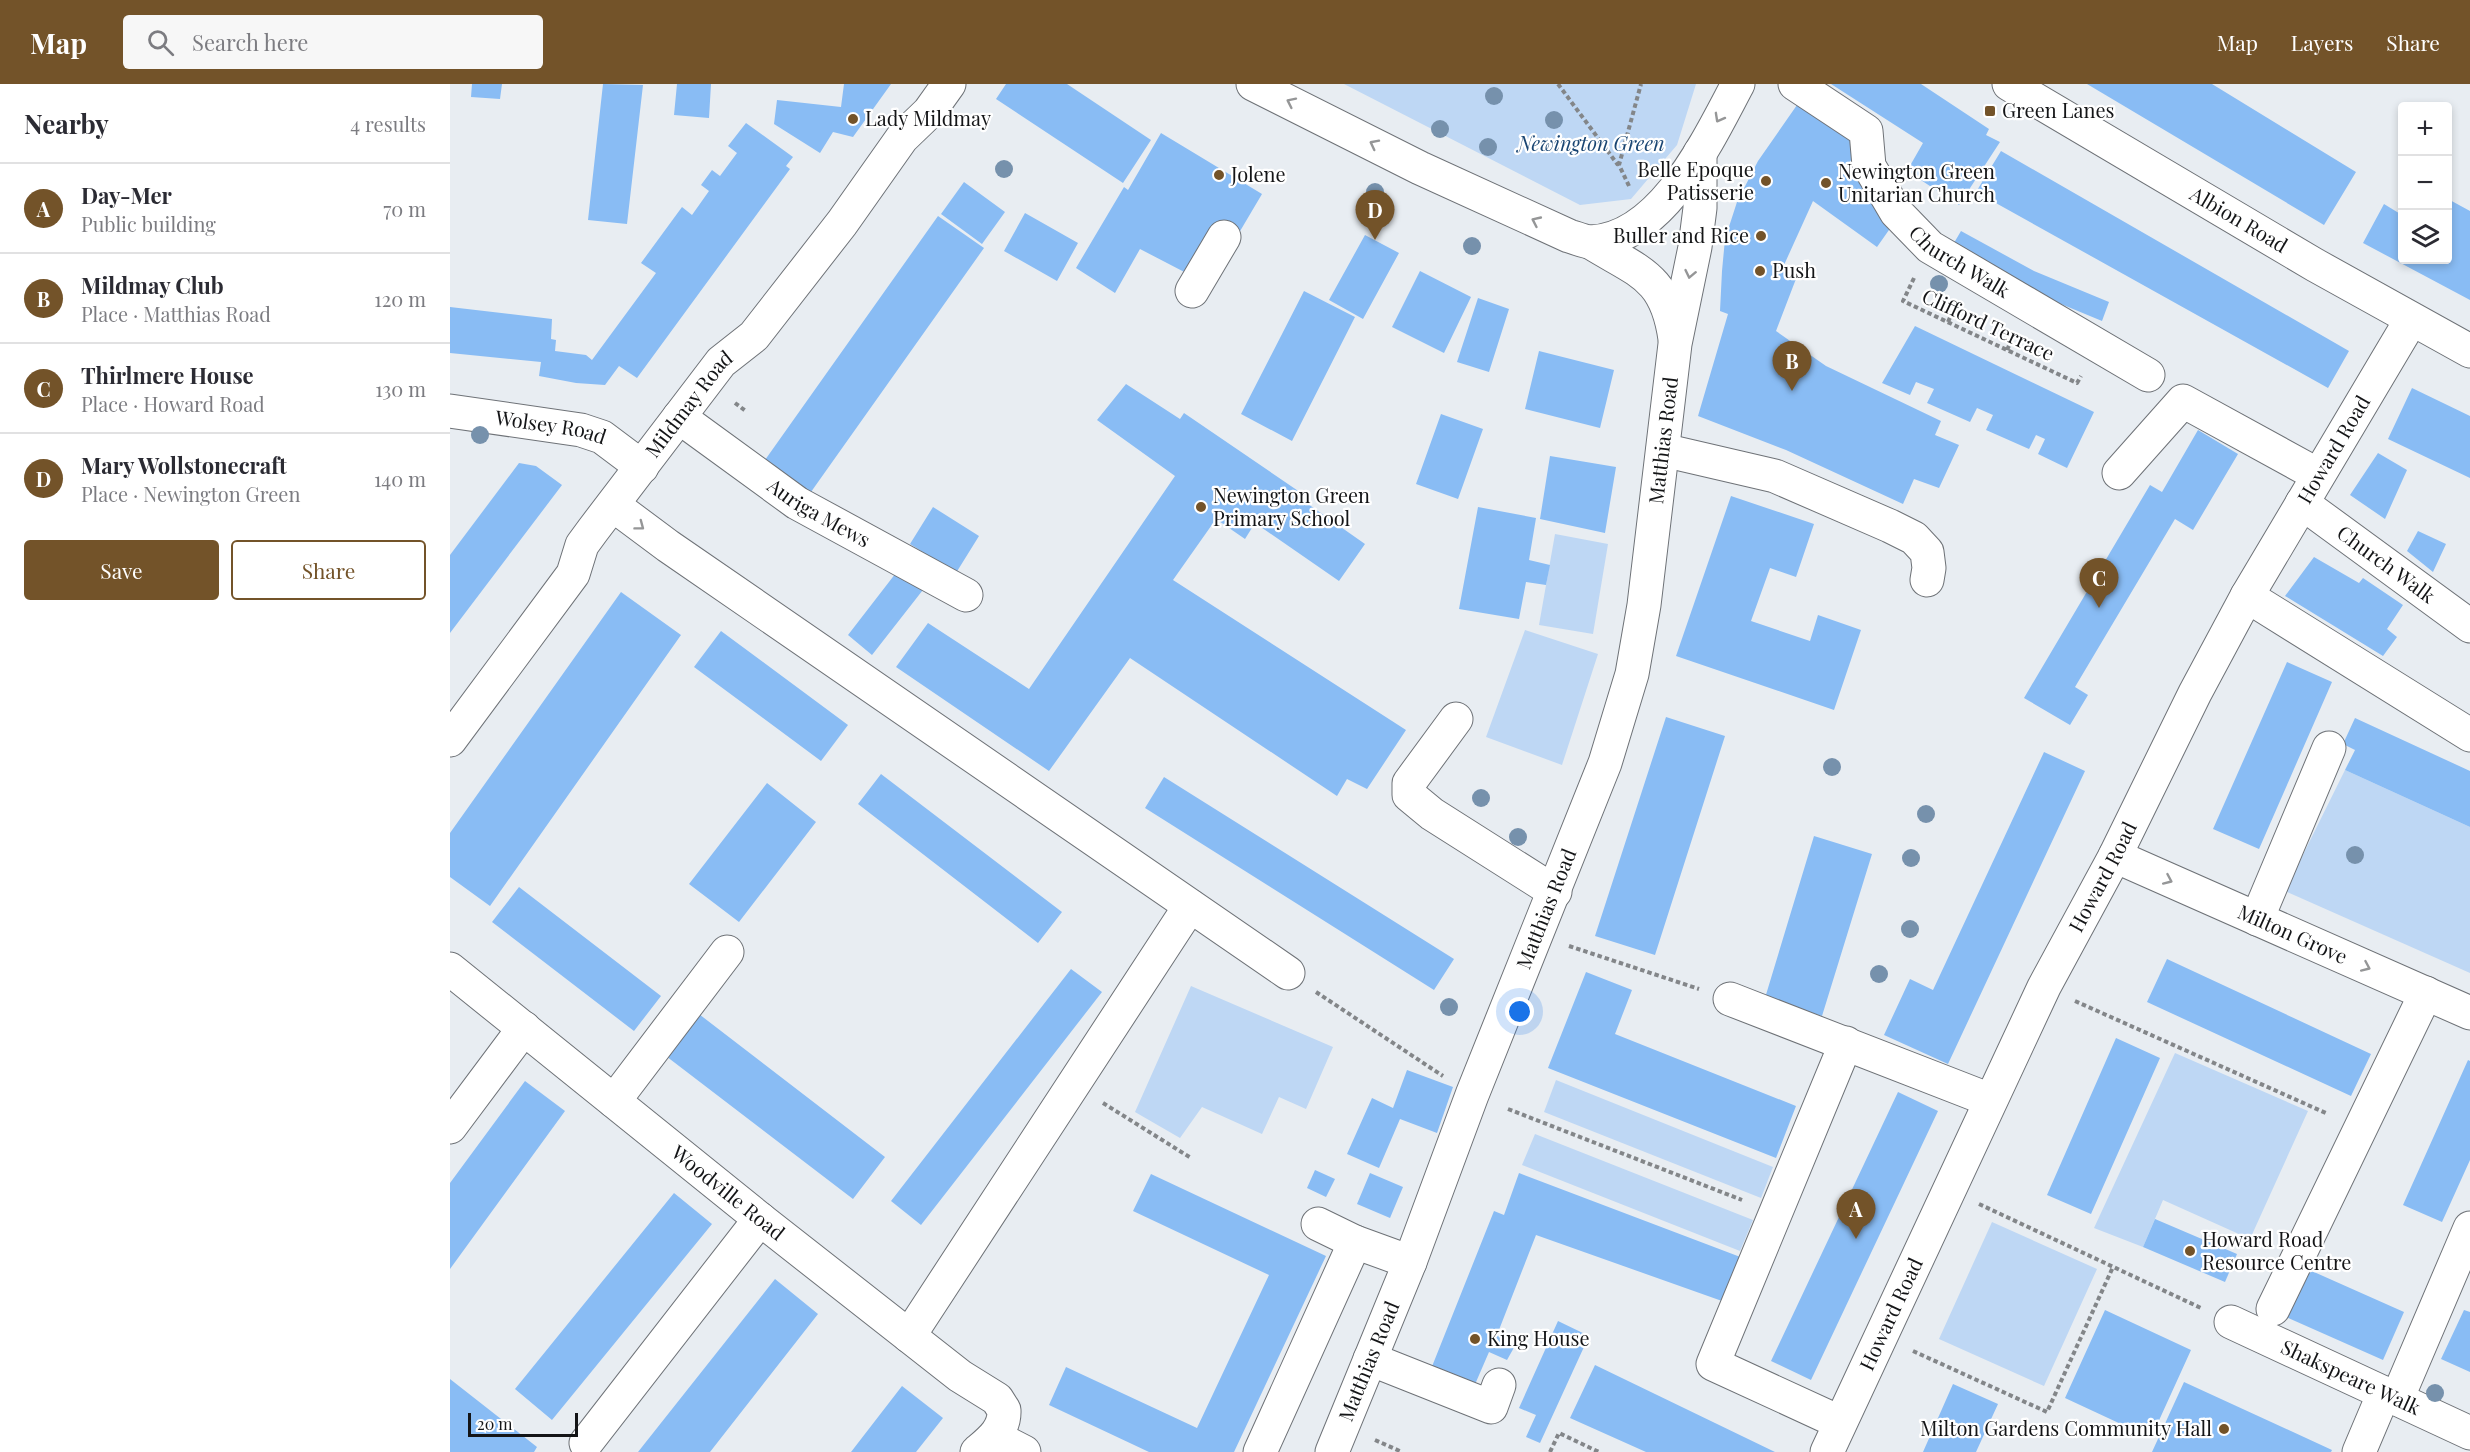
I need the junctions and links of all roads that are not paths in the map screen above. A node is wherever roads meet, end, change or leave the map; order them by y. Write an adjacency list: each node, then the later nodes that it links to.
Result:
1 (949, 84): 15 (street, Mildmay Road)
2 (1253, 84): 8 (street, one-way to 2)
3 (1738, 84): 6 (street, one-way to 6)
4 (1795, 84): 13 (street, Church Walk)
5 (2009, 84): 10 (street, Albion Road)
6 (1701, 153): 8 (street); 11 (street, Matthias Road, one-way to 11)
7 (1224, 237): 9 (street)
8 (1590, 242): 11 (street, Matthias Road)
9 (1192, 291)
10 (2411, 320): 12 (street, Albion Road); 19 (street, Howard Road)
11 (1675, 344): 16 (street, Matthias Road)
12 (2470, 351)
13 (2148, 375)
14 (450, 411): 17 (street, Wolsey Road)
15 (679, 417): 17 (street, Mildmay Road); 23 (street, Auriga Mews)
16 (1663, 450): 22 (street); 31 (street, Matthias Road)
17 (642, 467): 21 (street, Mildmay Road)
18 (2119, 473): 19 (street)
19 (2318, 475): 20 (street, Howard Road)
20 (2302, 503): 24 (street, Howard Road); 25 (street, Church Walk)
21 (613, 505): 28 (street, Mildmay Road); 32 (street, one-way to 32)
22 (1927, 580)
23 (966, 595)
24 (2247, 596): 27 (street); 30 (street, Howard Road)
25 (2470, 626)
26 (1456, 719): 31 (street)
27 (2470, 735)
28 (450, 740)
29 (2329, 748): 33 (street)
30 (2115, 856): 33 (street, Milton Grove, one-way to 33); 42 (street, Howard Road)
31 (1555, 892): 49 (street, Matthias Road)
32 (1190, 906): 36 (street); 52 (street)
33 (2257, 919): 37 (street, Milton Grove, one-way to 37)
34 (727, 952): 43 (street)
35 (450, 969): 40 (street, Woodville Road)
36 (1288, 973)
37 (2426, 993): 39 (street, Milton Grove); 50 (street)
38 (1730, 999): 41 (street)
39 (2470, 1013)
40 (524, 1028): 43 (street, Woodville Road); 44 (street)
41 (1846, 1043): 42 (street); 56 (street)
42 (1990, 1100): 56 (street, Howard Road)
43 (614, 1101): 45 (street, Woodville Road)
44 (450, 1127)
45 (760, 1219): 52 (street, Woodville Road); 59 (street)
46 (1318, 1224): 48 (street)
47 (2470, 1228): 55 (street)
48 (1355, 1242): 49 (street); 61 (street)
49 (1410, 1262): 53 (street, Matthias Road)
50 (2273, 1309)
51 (2232, 1322): 55 (street, Shakspeare Walk)
52 (909, 1336): 58 (street, Woodville Road)
53 (1370, 1359): 54 (street); 62 (street, Matthias Road)
54 (1499, 1385)
55 (2391, 1396): 57 (street, Shakspeare Walk); 64 (street)
56 (1839, 1422): 63 (street, Howard Road)
57 (2470, 1433)
58 (992, 1435): 60 (street)
59 (586, 1443)
60 (1024, 1452)
61 (1260, 1452)
62 (1332, 1452)
63 (1827, 1452)
64 (2359, 1452)

